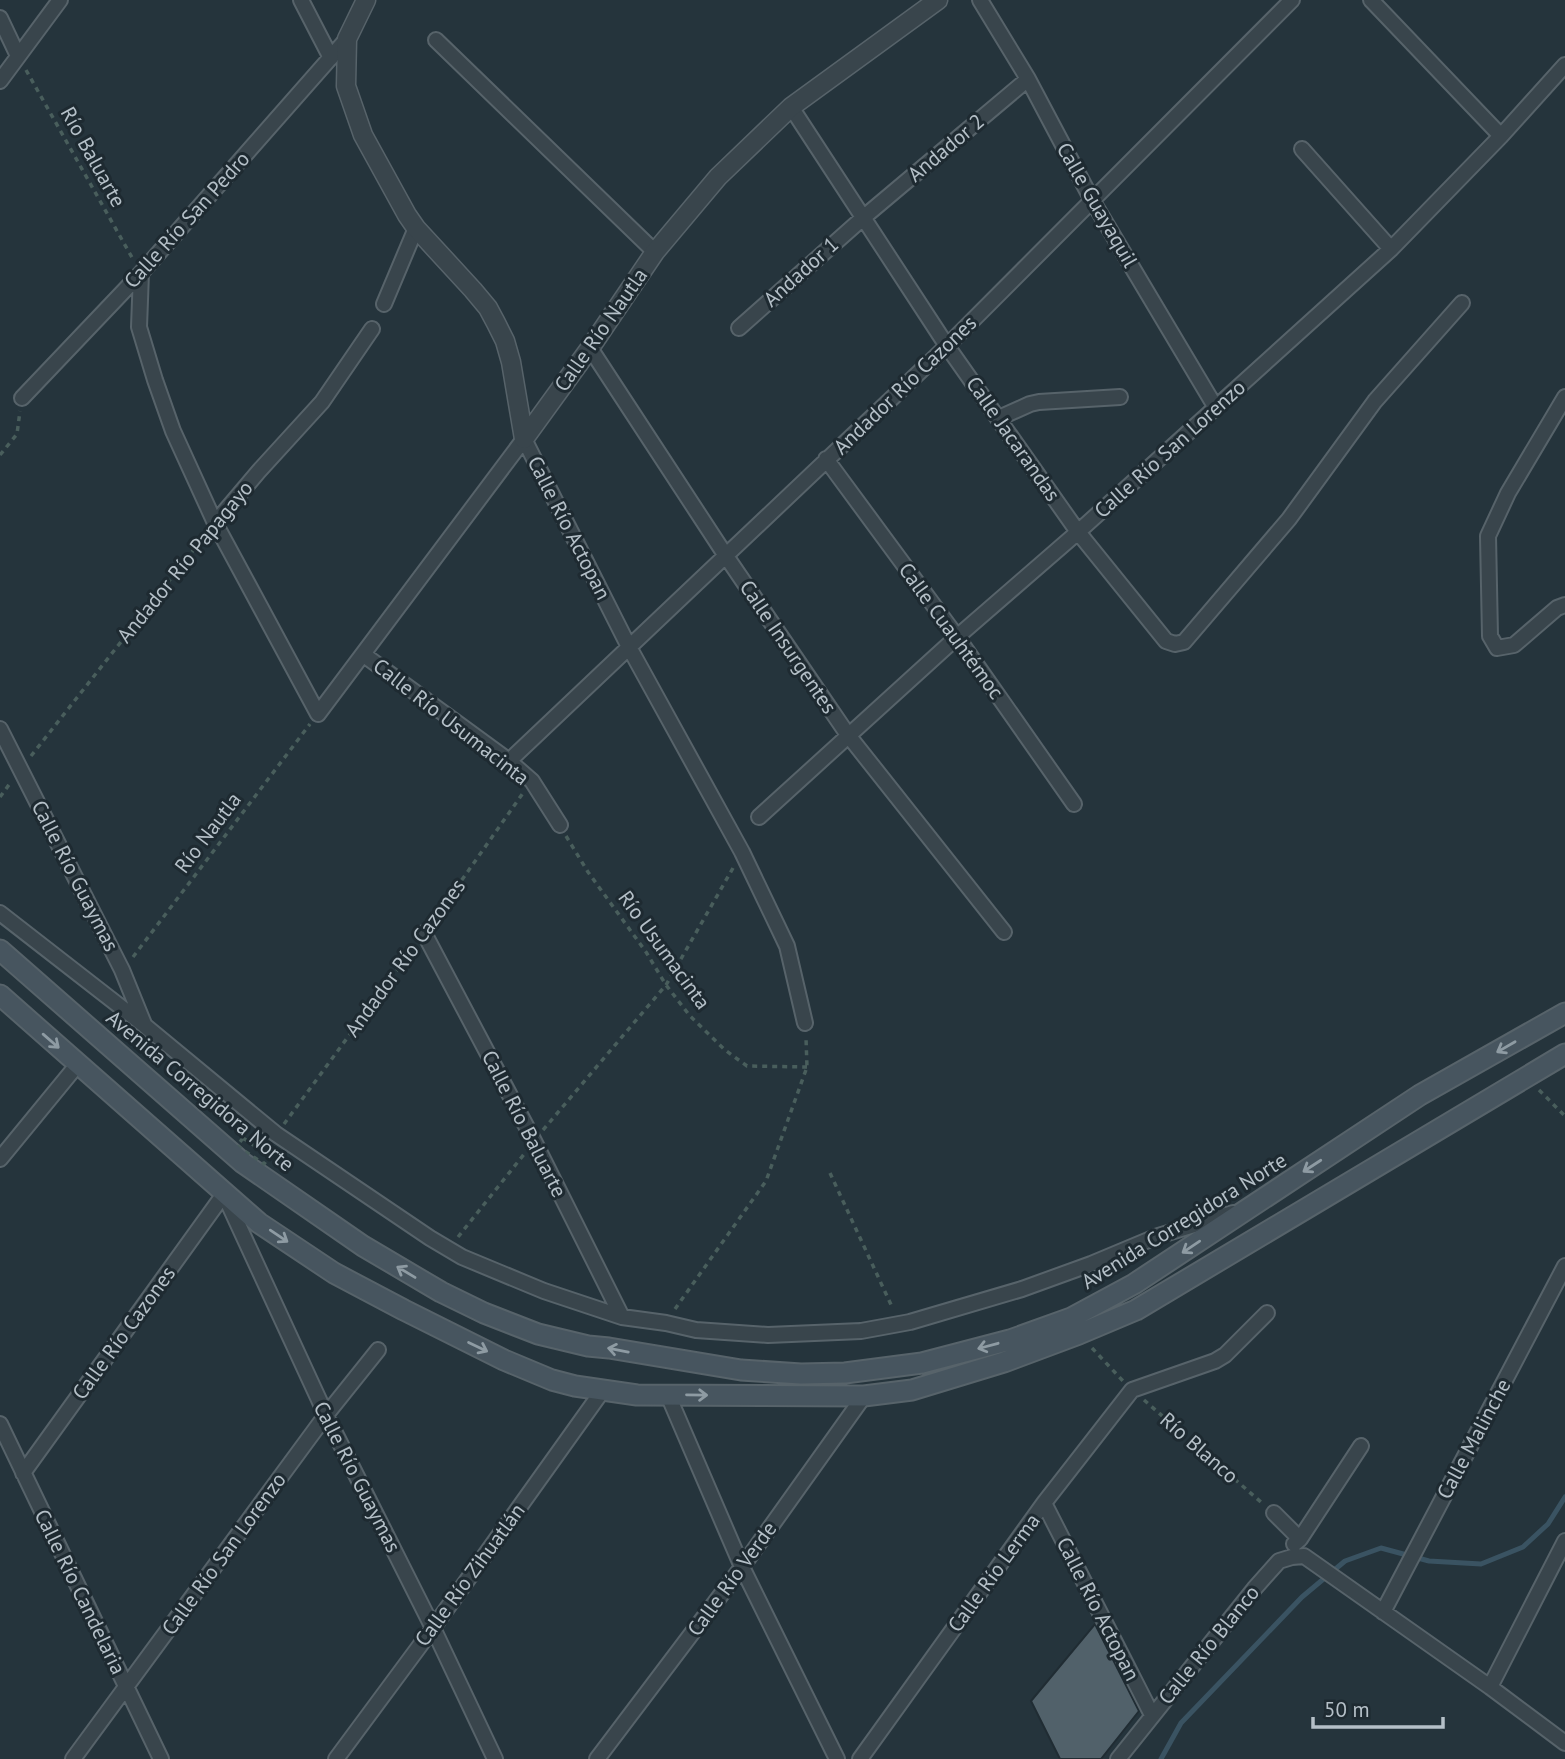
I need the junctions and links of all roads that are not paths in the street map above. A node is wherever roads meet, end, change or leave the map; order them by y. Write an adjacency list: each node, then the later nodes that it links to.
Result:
1 (60, 0): 11 (street)
2 (301, 0): 12 (street)
3 (366, 0): 9 (street)
4 (938, 0): 16 (street, Calle Río Nautla)
5 (980, 0): 14 (street, Calle Guayaquil)
6 (1292, 0): 19 (street, Andador Río Cazones)
7 (1371, 0): 17 (street)
8 (0, 18): 11 (street)
9 (347, 39): 12 (street, Calle Río San Pedro); 21 (street, Calle Río Actopan)
10 (436, 40): 23 (street)
11 (18, 56): 15 (street)
12 (331, 58): 24 (street, Calle Río San Pedro)
13 (1565, 65): 17 (street, Calle Río San Lorenzo)
14 (1028, 79): 19 (street, Calle Guayaquil); 20 (street, Andador 2)
15 (0, 81)
16 (792, 107): 20 (street, Calle Jacarandas); 23 (street, Calle Río Nautla)
17 (1501, 136): 22 (street, Calle Río San Lorenzo)
18 (1302, 149): 22 (street)
19 (1093, 200): 29 (street, Andador Río Cazones); 34 (street, Calle Guayaquil)
20 (864, 217): 27 (street, Andador 1); 29 (street, Calle Jacarandas)
21 (415, 228): 26 (street); 36 (street, Calle Río Actopan)
22 (1391, 249): 34 (street, Calle Río San Lorenzo)
23 (655, 252): 30 (street, Calle Río Nautla)
24 (141, 273): 33 (street, Calle Río San Pedro); 38 (street)
25 (1462, 303): 39 (street, Calle Jacarandas)
26 (384, 304)
27 (739, 328)
28 (372, 329): 38 (street, Andador Río Papagayo)
29 (947, 346): 35 (street, Calle Jacarandas); 37 (street, Andador Río Cazones)
30 (590, 348): 36 (street, Calle Río Nautla); 40 (street, Calle Insurgentes)
31 (1120, 397): 35 (street)
32 (1565, 397): 42 (street)
33 (22, 398)
34 (1216, 408): 39 (street, Calle Río San Lorenzo)
35 (999, 418): 39 (street, Calle Jacarandas)
36 (524, 439): 44 (street, Calle Río Actopan); 45 (street, Calle Río Nautla)
37 (826, 459): 40 (street, Andador Río Cazones); 43 (street, Calle Cuauhtémoc)
38 (215, 523): 45 (street, Calle Río Nautla)
39 (1079, 532): 43 (street, Calle Río San Lorenzo)
40 (726, 556): 44 (street, Andador Río Cazones); 47 (street, Calle Insurgentes)
41 (1565, 591): 42 (street)
42 (1561, 606)
43 (957, 637): 47 (street, Calle Río San Lorenzo); 49 (street, Calle Cuauhtémoc)
44 (629, 647): 48 (street, Andador Río Cazones); 58 (street, Calle Río Actopan)
45 (364, 655): 48 (street, Calle Río Usumacinta)
46 (0, 729): 59 (street, Calle Río Guaymas)
47 (848, 736): 50 (street, Calle Río San Lorenzo); 53 (street, Calle Insurgentes)
48 (509, 761): 51 (street, Calle Río Usumacinta)
49 (1074, 804)
50 (760, 817)
51 (559, 825)
52 (0, 913): 59 (street)
53 (1004, 932)
54 (424, 933): 67 (street, Calle Río Baluarte)
55 (0, 950): 64 (main road, Avenida Corregidora Norte, one-way to 55)
56 (0, 995): 61 (main road, one-way to 61)
57 (1565, 1013): 64 (main road, Avenida Corregidora Norte, one-way to 64)
58 (805, 1023)
59 (145, 1025): 67 (street)
60 (1565, 1054): 71 (main road)
61 (78, 1064): 62 (street); 63 (main road)
62 (0, 1159)
63 (224, 1194): 69 (main road, one-way to 69); 72 (street, Calle Río Guaymas); 75 (street, Calle Río Cazones)
64 (1248, 1209): 67 (street)
65 (1565, 1266): 82 (street, Calle Malinche)
66 (1267, 1313): 76 (street, Calle Río Lerma)
67 (622, 1317)
68 (378, 1350): 72 (street, Calle Río San Lorenzo)
69 (603, 1390): 70 (main road); 83 (street, Calle Río Zihuatlán)
70 (668, 1395): 71 (main road, one-way to 71); 81 (street)
71 (864, 1396): 81 (street, Calle Río Verde)
72 (326, 1415): 83 (street, Calle Río Guaymas); 84 (street, Calle Río San Lorenzo)
73 (0, 1424): 75 (street, Calle Río Candelaria)
74 (1361, 1446): 78 (street)
75 (23, 1473): 84 (street, Calle Río Candelaria)
76 (1044, 1503): 86 (street, Calle Río Actopan); 94 (street, Calle Río Lerma)
77 (1274, 1513): 78 (street)
78 (1300, 1539): 80 (street)
79 (1565, 1541): 85 (street)
80 (1279, 1561): 82 (street); 86 (street, Calle Río Blanco)
81 (742, 1567): 92 (street, Calle Río Verde); 93 (street)
82 (1383, 1612): 85 (street)
83 (433, 1628): 90 (street, Calle Río Zihuatlán); 91 (street, Calle Río Guaymas)
84 (126, 1687): 88 (street, Calle Río San Lorenzo); 89 (street, Calle Río Candelaria)
85 (1490, 1687): 87 (street)
86 (1152, 1715): 95 (street, Calle Río Blanco)
87 (1563, 1736)
88 (73, 1759)
89 (161, 1759)
90 (336, 1759)
91 (495, 1759)
92 (597, 1759)
93 (837, 1759)
94 (860, 1759)
95 (1118, 1759)

